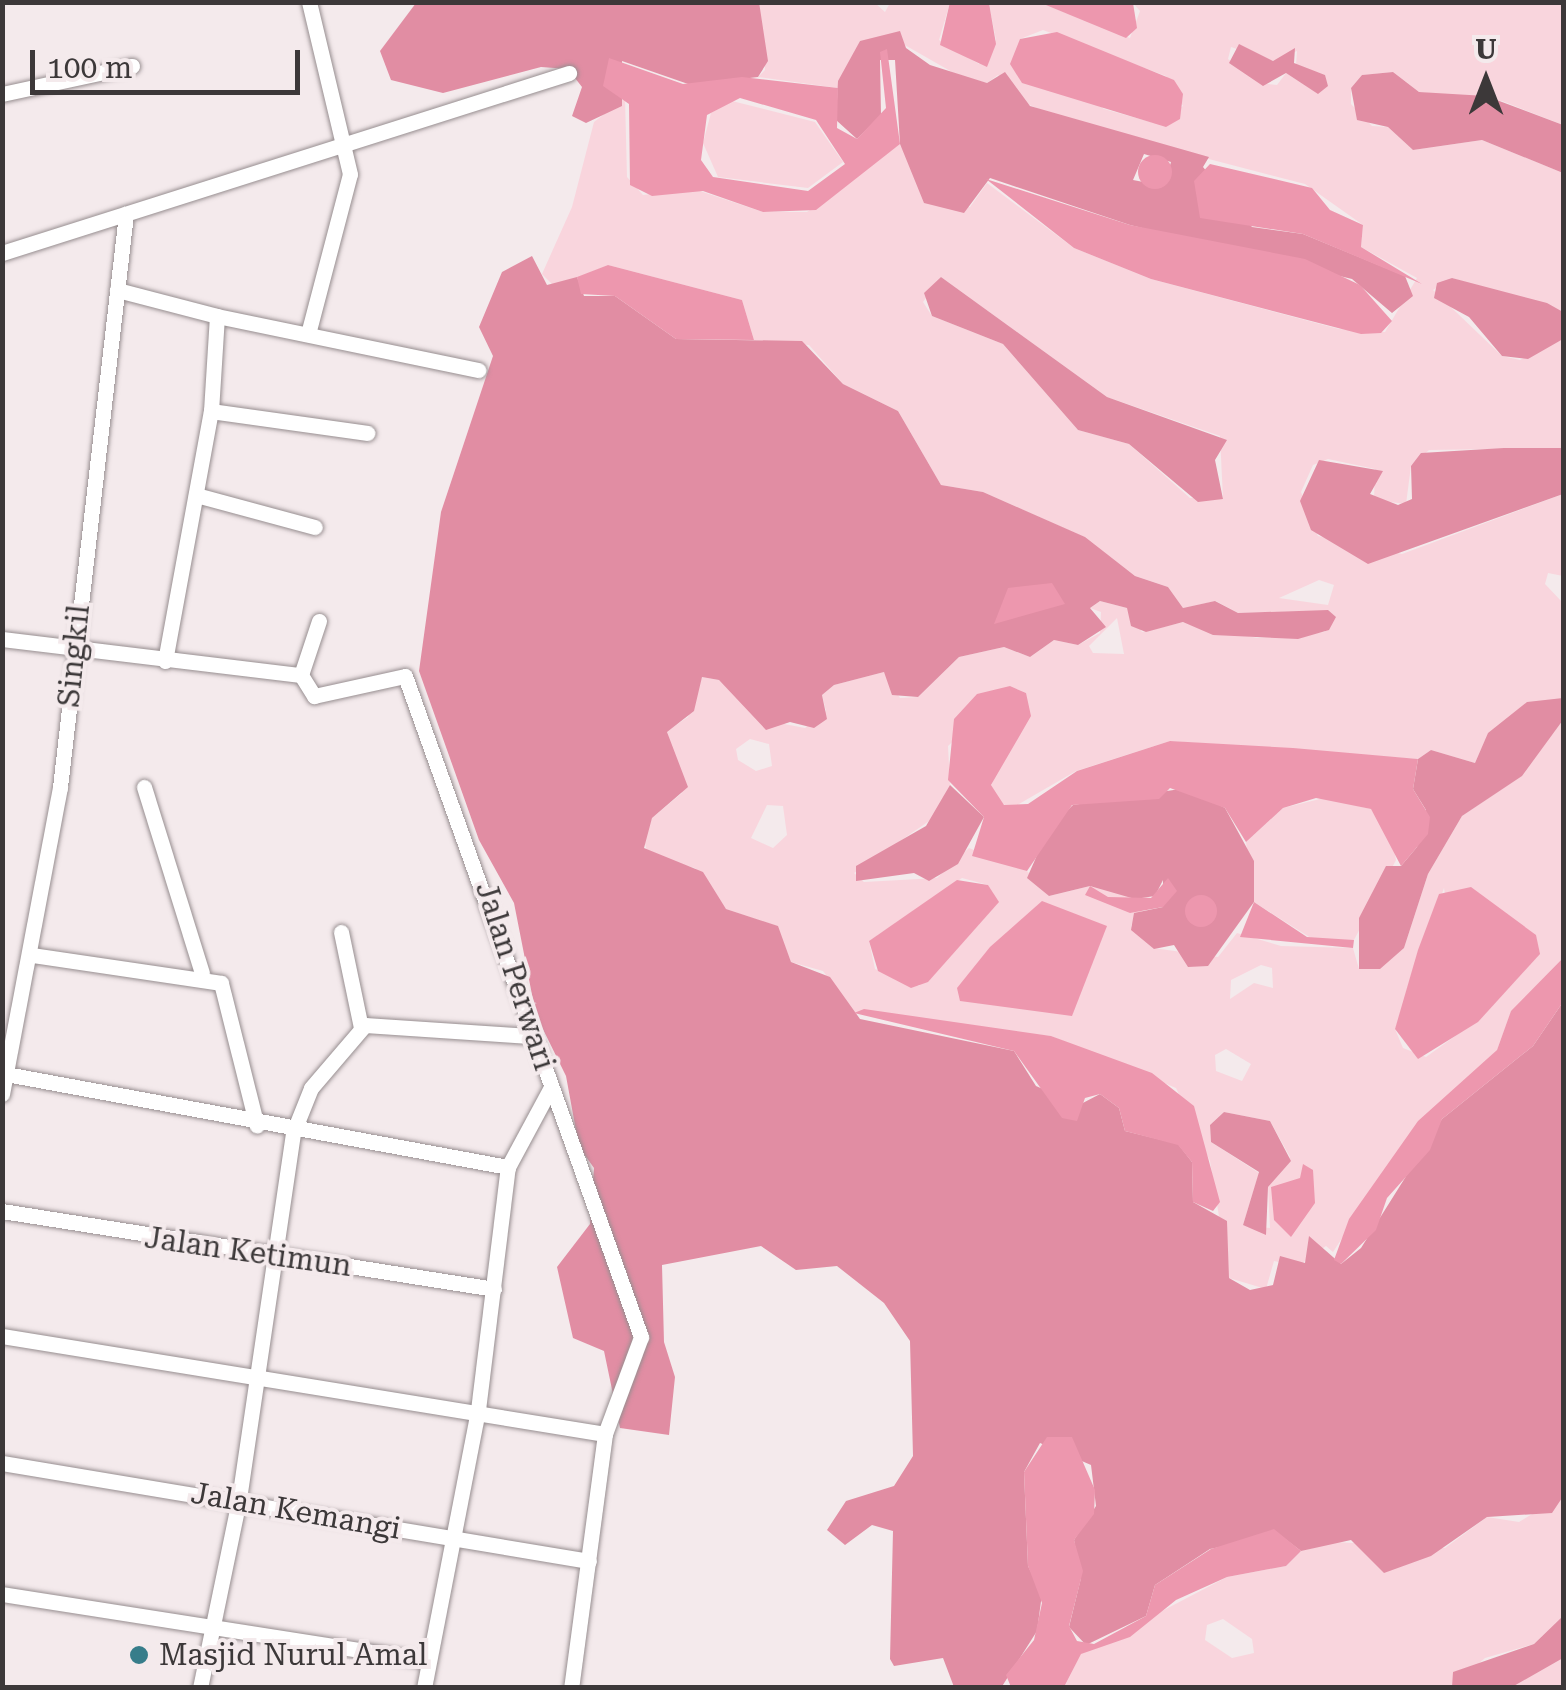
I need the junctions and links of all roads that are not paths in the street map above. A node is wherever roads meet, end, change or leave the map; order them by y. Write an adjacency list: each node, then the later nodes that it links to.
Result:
1 (309, 2): 5 (street)
2 (132, 66): 4 (street)
3 (569, 73): 5 (street)
4 (2, 94)
5 (346, 145): 6 (street); 10 (street)
6 (126, 214): 7 (street); 8 (street, Singkil)
7 (2, 253)
8 (116, 290): 9 (street); 18 (street, Singkil)
9 (217, 316): 10 (street); 12 (street)
10 (308, 334): 11 (street)
11 (478, 370)
12 (211, 411): 13 (street); 14 (street)
13 (367, 434)
14 (196, 495): 15 (street); 19 (street)
15 (315, 527)
16 (319, 621): 20 (street)
17 (2, 639): 18 (street, Jalan Perwari)
18 (75, 649): 19 (street, Jalan Perwari); 23 (street, Singkil)
19 (164, 661): 20 (street, Jalan Perwari)
20 (301, 675): 26 (street, Jalan Perwari)
21 (144, 787): 24 (street)
22 (340, 932): 25 (street)
23 (32, 955): 24 (street); 27 (street, Singkil)
24 (202, 973): 30 (street)
25 (361, 1028): 26 (street); 31 (street)
26 (530, 1036): 28 (street, Jalan Perwari)
27 (6, 1074): 29 (street, Singkil); 30 (street)
28 (550, 1086): 32 (street); 39 (street, Jalan Perwari)
29 (2, 1094)
30 (257, 1126): 31 (street)
31 (293, 1133): 32 (street); 34 (street)
32 (508, 1168): 35 (street)
33 (2, 1211): 34 (street, Jalan Ketimun)
34 (271, 1256): 35 (street, Jalan Ketimun); 37 (street)
35 (494, 1289): 38 (street)
36 (2, 1336): 37 (street)
37 (255, 1376): 38 (street); 41 (street)
38 (478, 1410): 39 (street); 42 (street)
39 (606, 1434): 43 (street, Jalan Perwari)
40 (2, 1463): 41 (street, Jalan Kemangi)
41 (239, 1499): 42 (street, Jalan Kemangi); 45 (street)
42 (453, 1537): 43 (street, Jalan Kemangi); 46 (street)
43 (589, 1562): 49 (street, Jalan Perwari)
44 (2, 1594): 45 (street)
45 (210, 1628): 46 (street); 47 (street)
46 (428, 1661): 48 (street)
47 (200, 1688)
48 (424, 1688)
49 (571, 1688)

